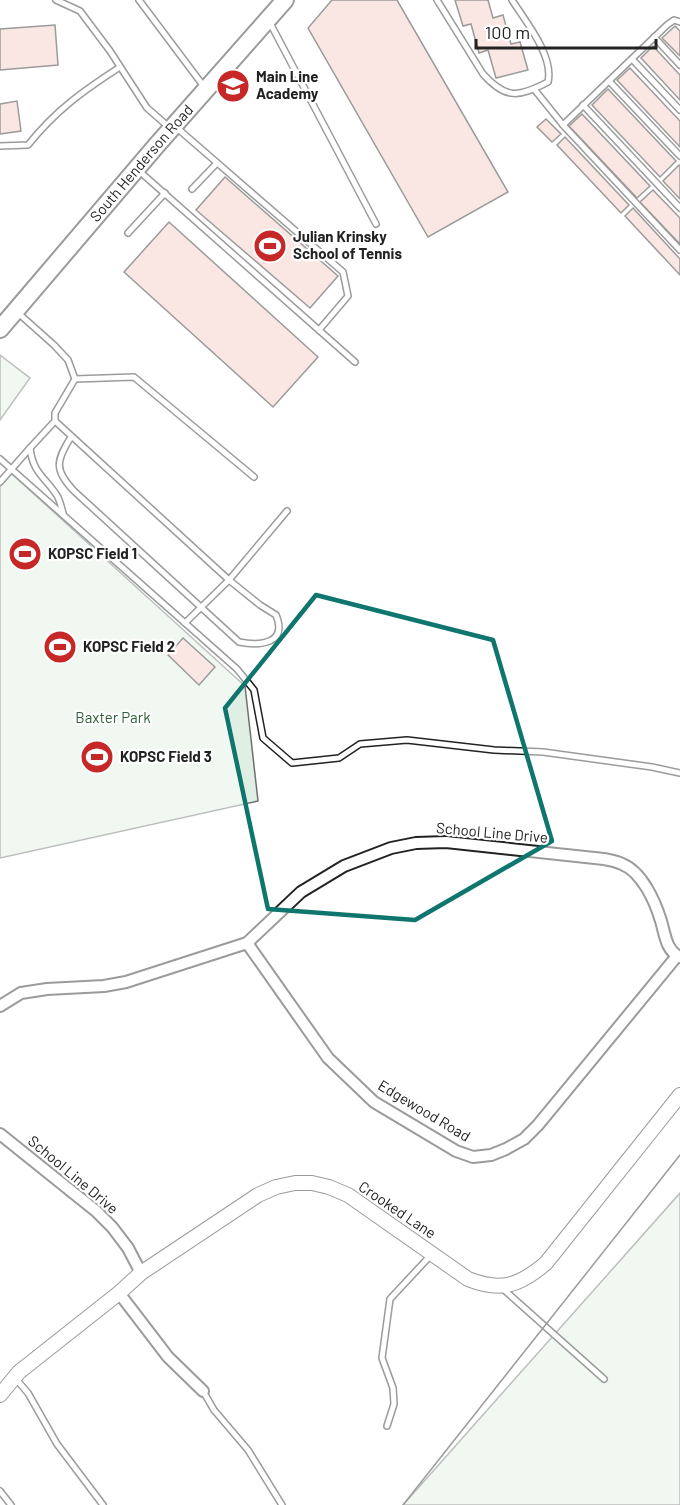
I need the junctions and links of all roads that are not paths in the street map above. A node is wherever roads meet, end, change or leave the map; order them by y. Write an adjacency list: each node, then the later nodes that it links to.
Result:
1 (56, 0): 11 (lane)
2 (139, 0): 13 (lane)
3 (285, 0): 6 (main road, South Henderson Road)
4 (437, 0): 14 (lane)
5 (512, 0): 14 (lane)
6 (268, 20): 13 (main road, South Henderson Road); 26 (lane)
7 (680, 22): 8 (lane)
8 (654, 37): 9 (lane); 10 (lane)
9 (632, 59): 12 (lane); 16 (lane)
10 (680, 65)
11 (120, 67): 18 (lane); 19 (lane)
12 (609, 81): 15 (lane); 20 (lane)
13 (207, 89): 18 (main road, South Henderson Road)
14 (534, 89): 17 (lane)
15 (583, 105): 17 (lane); 25 (lane)
16 (680, 110)
17 (563, 124): 28 (lane)
18 (173, 128): 21 (lane); 22 (main road, South Henderson Road)
19 (0, 146)
20 (680, 156)
21 (217, 162): 23 (lane); 31 (lane)
22 (137, 169): 24 (lane); 29 (main road, South Henderson Road)
23 (192, 189)
24 (165, 193): 27 (lane); 31 (lane)
25 (680, 208)
26 (376, 224)
27 (128, 233)
28 (680, 250)
29 (16, 311): 30 (main road, South Henderson Road); 33 (lane)
30 (0, 329)
31 (319, 330): 32 (lane)
32 (355, 362)
33 (75, 379): 34 (lane); 39 (lane)
34 (55, 421): 35 (lane); 36 (lane)
35 (71, 437): 43 (lane); 44 (lane)
36 (30, 448): 38 (lane); 42 (lane)
37 (0, 459): 38 (lane)
38 (12, 469): 40 (lane); 42 (lane)
39 (254, 477)
40 (0, 482)
41 (287, 511): 43 (lane)
42 (63, 515): 45 (lane)
43 (229, 580): 44 (lane); 44 (lane)
44 (202, 606): 45 (lane)
45 (185, 623): 46 (lane)
46 (680, 773)
47 (247, 943): 48 (street, School Line Drive); 48 (street, Edgewood Road); 49 (street, School Line Drive)
48 (678, 956)
49 (0, 1006)
50 (680, 1095): 54 (street)
51 (0, 1134): 53 (street, School Line Drive)
52 (432, 1254): 53 (street, Crooked Lane); 54 (street, Crooked Lane); 60 (lane)
53 (141, 1273): 55 (street, Crooked Lane)
54 (501, 1287): 57 (lane)
55 (119, 1293): 56 (street, Crooked Lane); 58 (street)
56 (15, 1378): 59 (street, Crooked Lane); 63 (lane)
57 (604, 1379)
58 (203, 1391): 64 (lane)
59 (0, 1395)
60 (387, 1426)
61 (0, 1491): 62 (lane)
62 (11, 1505)
63 (103, 1505)
64 (282, 1505)

